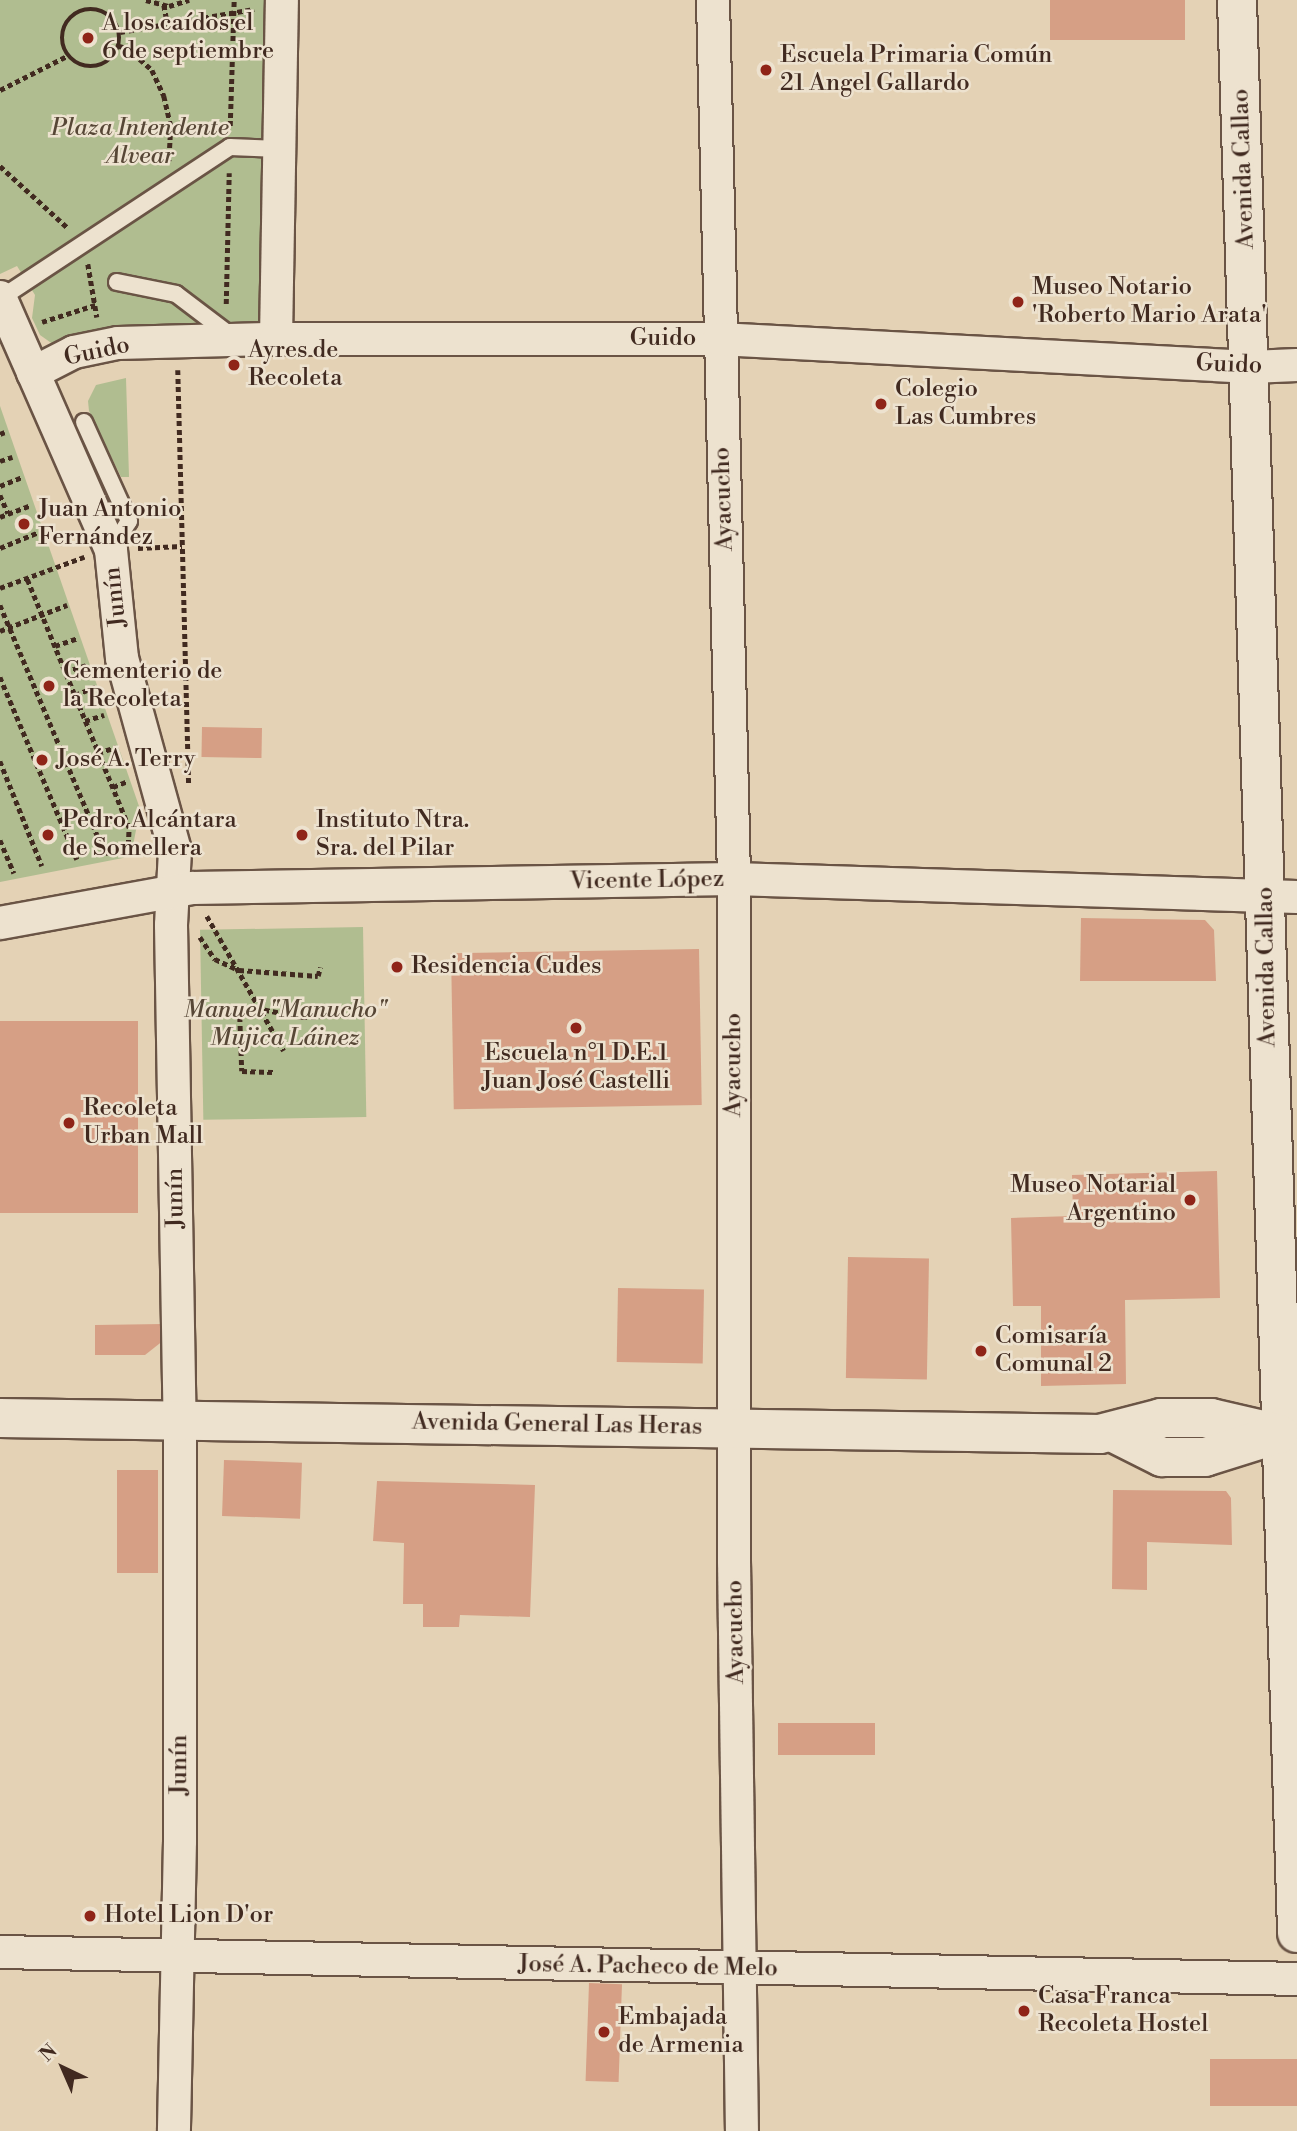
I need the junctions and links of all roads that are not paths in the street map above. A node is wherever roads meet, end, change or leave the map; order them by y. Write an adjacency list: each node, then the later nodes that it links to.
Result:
1 (713, 0): 9 (street, Ayacucho)
2 (1237, 0): 11 (main road, Avenida Callao)
3 (282, 2): 4 (street)
4 (279, 149): 6 (lane); 8 (street)
5 (117, 282): 7 (lane)
6 (1, 298): 12 (street, Junín)
7 (233, 326): 8 (street, Guido); 12 (street, Guido)
8 (276, 338): 9 (street, Guido)
9 (719, 339): 11 (street, Guido); 15 (street, Ayacucho)
10 (1297, 365): 11 (street, Guido)
11 (1251, 367): 17 (main road, Avenida Callao)
12 (33, 373): 14 (street, Junín)
13 (84, 422): 14 (lane)
14 (111, 550): 16 (street, Junín)
15 (734, 879): 16 (street, Vicente López); 17 (street, Vicente López); 21 (street, Ayacucho)
16 (182, 888): 18 (street, Vicente López); 19 (street, Junín)
17 (1281, 896): 22 (main road, Avenida Callao)
18 (0, 923)
19 (180, 1417): 20 (main road, Avenida General Las Heras); 21 (main road, Avenida General Las Heras); 25 (street, Junín)
20 (0, 1418)
21 (734, 1428): 22 (main road, Avenida General Las Heras); 26 (street, Ayacucho)
22 (1288, 1434): 23 (main road, Avenida Callao)
23 (1297, 1933)
24 (0, 1952): 25 (street, José A. Pacheco de Melo)
25 (176, 1959): 26 (street, José A. Pacheco de Melo); 28 (street, Junín)
26 (741, 1968): 27 (street, José A. Pacheco de Melo); 29 (street, Ayacucho)
27 (1297, 1979)
28 (174, 2131)
29 (742, 2131)

